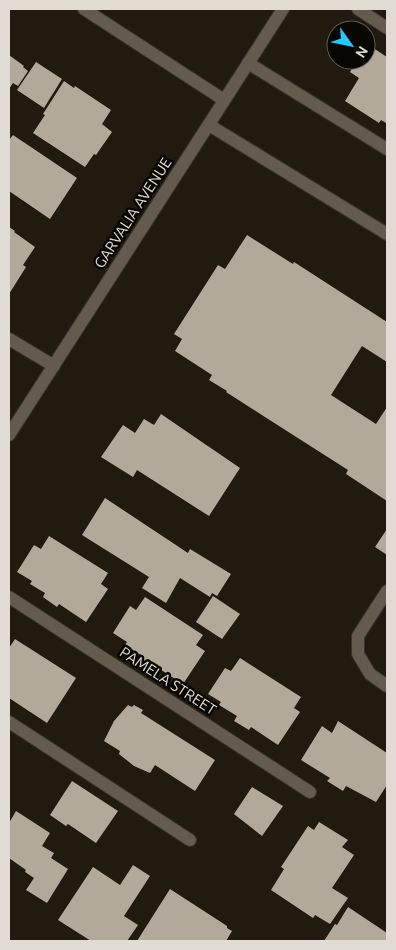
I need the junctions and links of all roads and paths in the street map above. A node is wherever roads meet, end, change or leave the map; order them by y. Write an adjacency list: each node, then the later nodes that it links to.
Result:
1 (84, 9): 6 (street)
2 (283, 9): 5 (street, GARVALIA AVENUE)
3 (358, 9): 4 (street)
4 (387, 28)
5 (248, 63): 6 (street, GARVALIA AVENUE); 8 (street)
6 (224, 100): 7 (street, GARVALIA AVENUE)
7 (209, 125): 9 (street); 11 (street, GARVALIA AVENUE)
8 (387, 149)
9 (387, 234)
10 (9, 339): 11 (street)
11 (54, 366): 12 (street, GARVALIA AVENUE)
12 (9, 435)
13 (387, 591): 15 (street)
14 (9, 597): 17 (street, PAMELA STREET)
15 (387, 686)
16 (9, 722): 18 (street)
17 (310, 792)
18 (190, 840)

